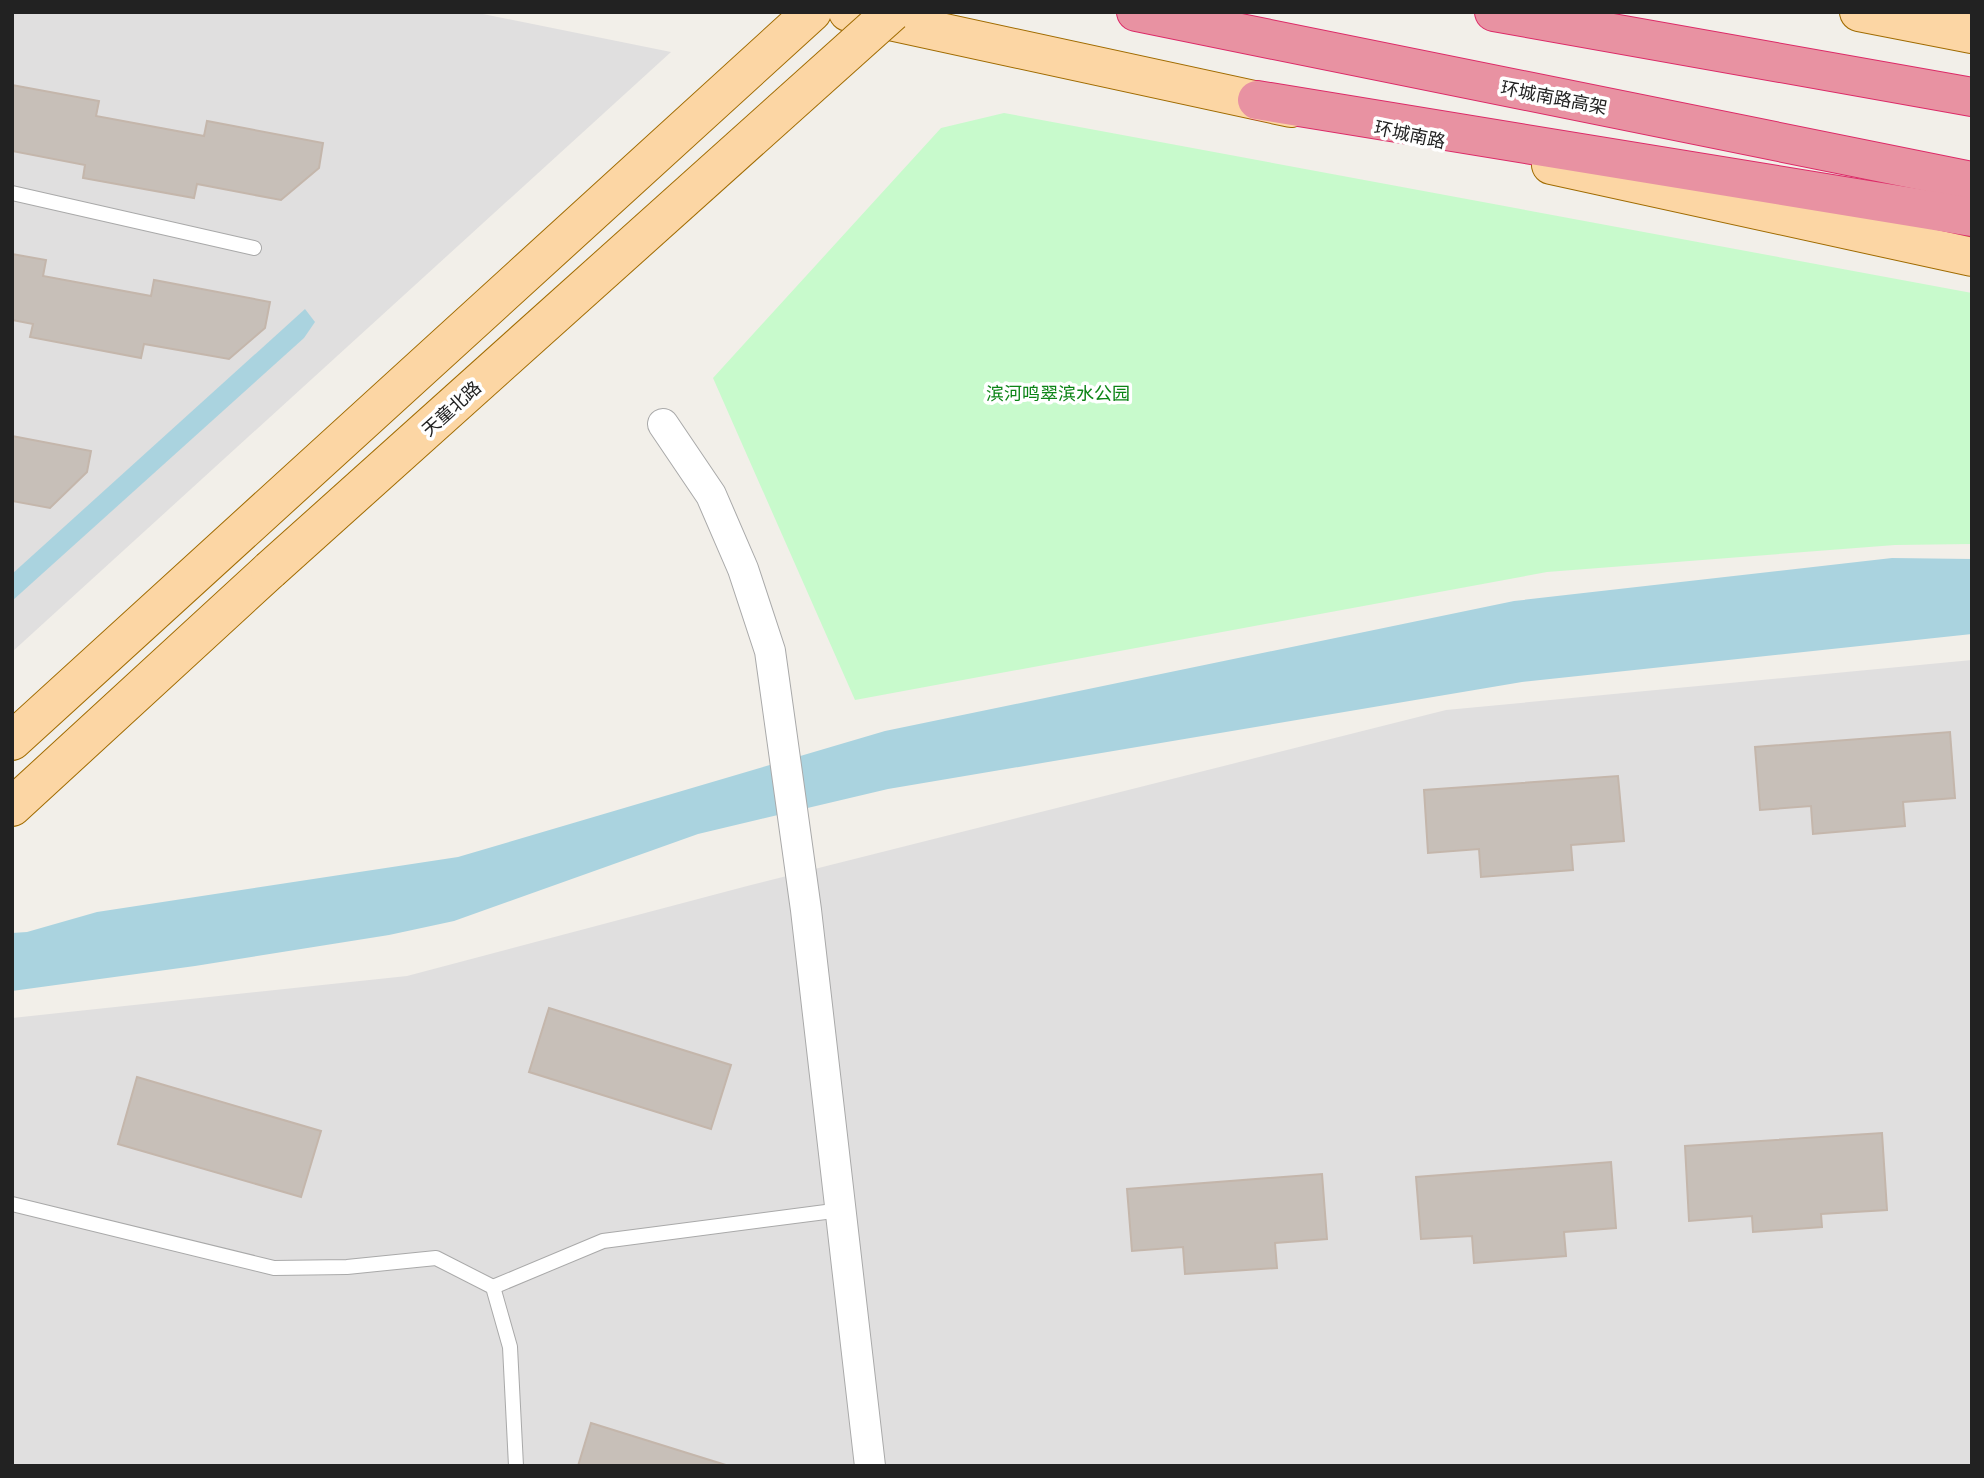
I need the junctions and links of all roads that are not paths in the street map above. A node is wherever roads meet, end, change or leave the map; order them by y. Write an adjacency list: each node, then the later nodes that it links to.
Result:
1 (812, 12): 16 (main road)
2 (848, 12): 9 (main road, 环城南路)
3 (892, 12): 17 (main road, 天童北路, bridge)
4 (1136, 12): 10 (highway, 环城南路高架)
5 (1494, 12): 8 (highway)
6 (1859, 12): 7 (main road)
7 (1972, 34)
8 (1972, 97)
9 (1257, 100): 12 (highway); 14 (main road, 环城南路)
10 (1972, 181)
11 (12, 193): 13 (lane)
12 (1972, 217)
13 (254, 248)
14 (1972, 257)
15 (663, 424): 19 (street)
16 (12, 741)
17 (12, 807)
18 (12, 1204): 20 (lane)
19 (841, 1210): 20 (lane); 22 (street)
20 (493, 1287): 21 (lane)
21 (516, 1466)
22 (870, 1466)

